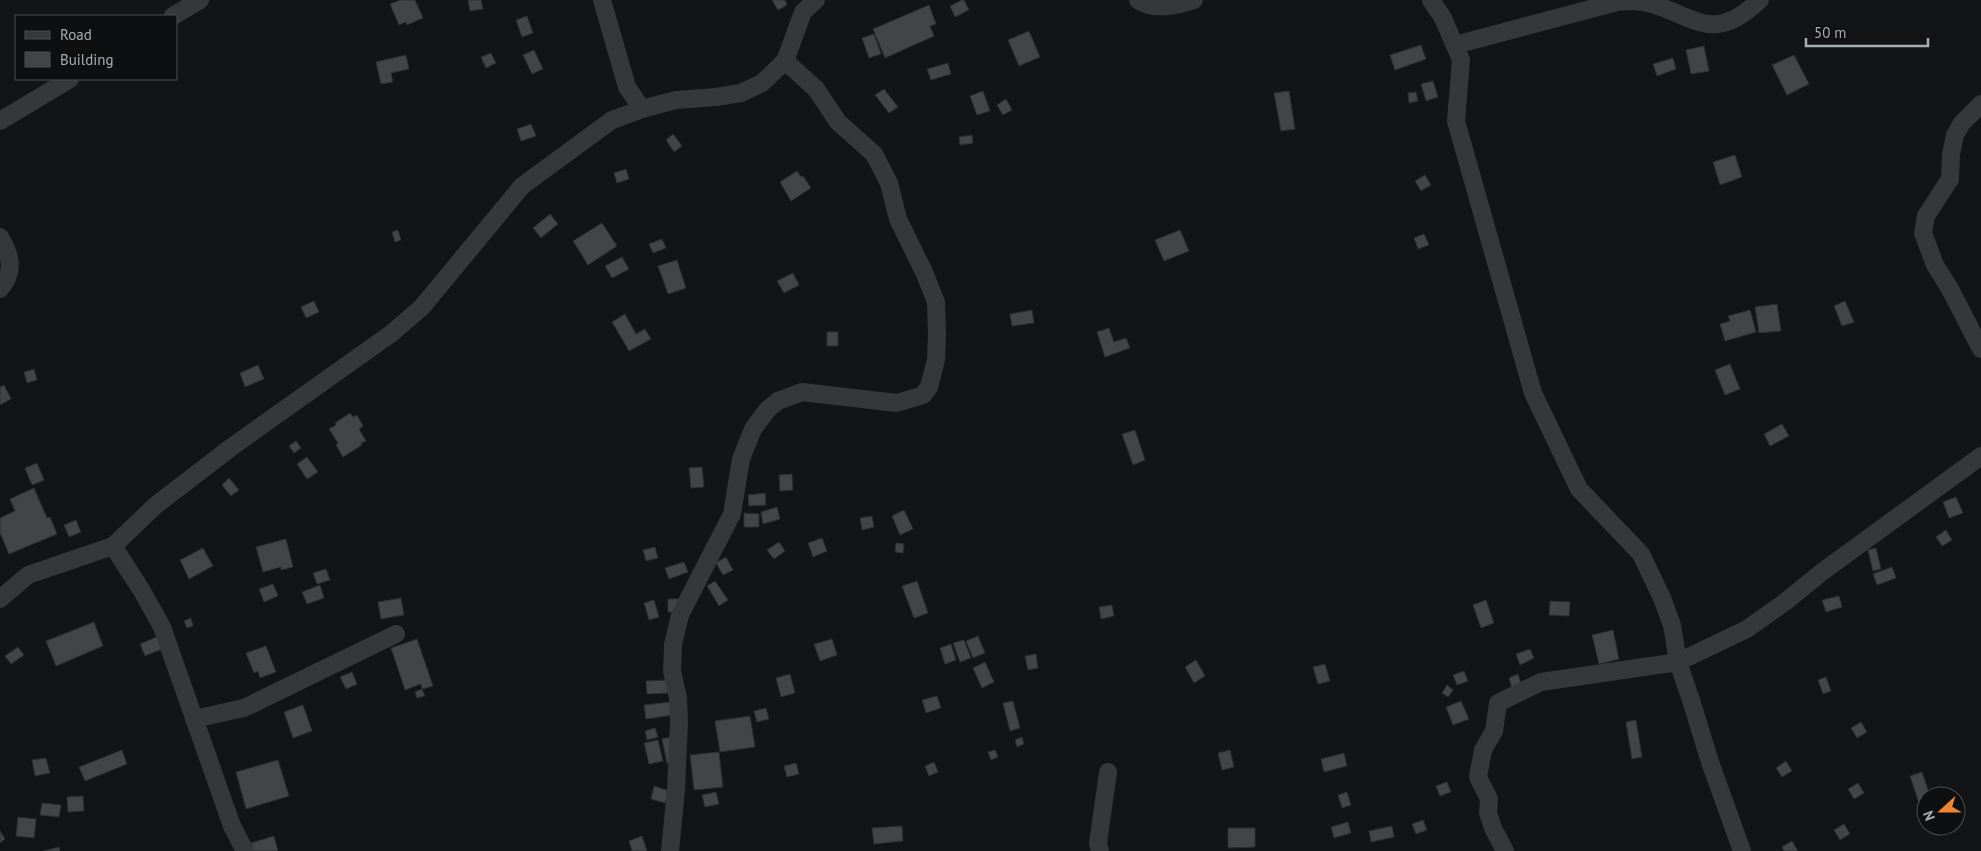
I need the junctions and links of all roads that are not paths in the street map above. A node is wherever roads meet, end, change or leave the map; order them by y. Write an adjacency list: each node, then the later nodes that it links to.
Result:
1 (200, 0): 8 (street)
2 (602, 0): 13 (street)
3 (816, 0): 10 (street)
4 (1138, 0): 5 (street)
5 (1194, 0)
6 (1431, 0): 9 (street)
7 (1760, 0): 9 (street)
8 (175, 15)
9 (1455, 44): 22 (street)
10 (785, 61): 13 (street); 26 (street)
11 (68, 80): 14 (street)
12 (1981, 104): 17 (street)
13 (642, 108): 19 (street)
14 (0, 121)
15 (0, 237): 16 (street)
16 (0, 289)
17 (1981, 349)
18 (1981, 456): 22 (street)
19 (113, 546): 20 (street); 23 (street)
20 (0, 599)
21 (396, 634): 23 (street)
22 (1678, 662): 28 (street); 29 (street)
23 (194, 719): 25 (street)
24 (1108, 772): 27 (street)
25 (245, 851)
26 (670, 851)
27 (1100, 851)
28 (1505, 851)
29 (1742, 851)

